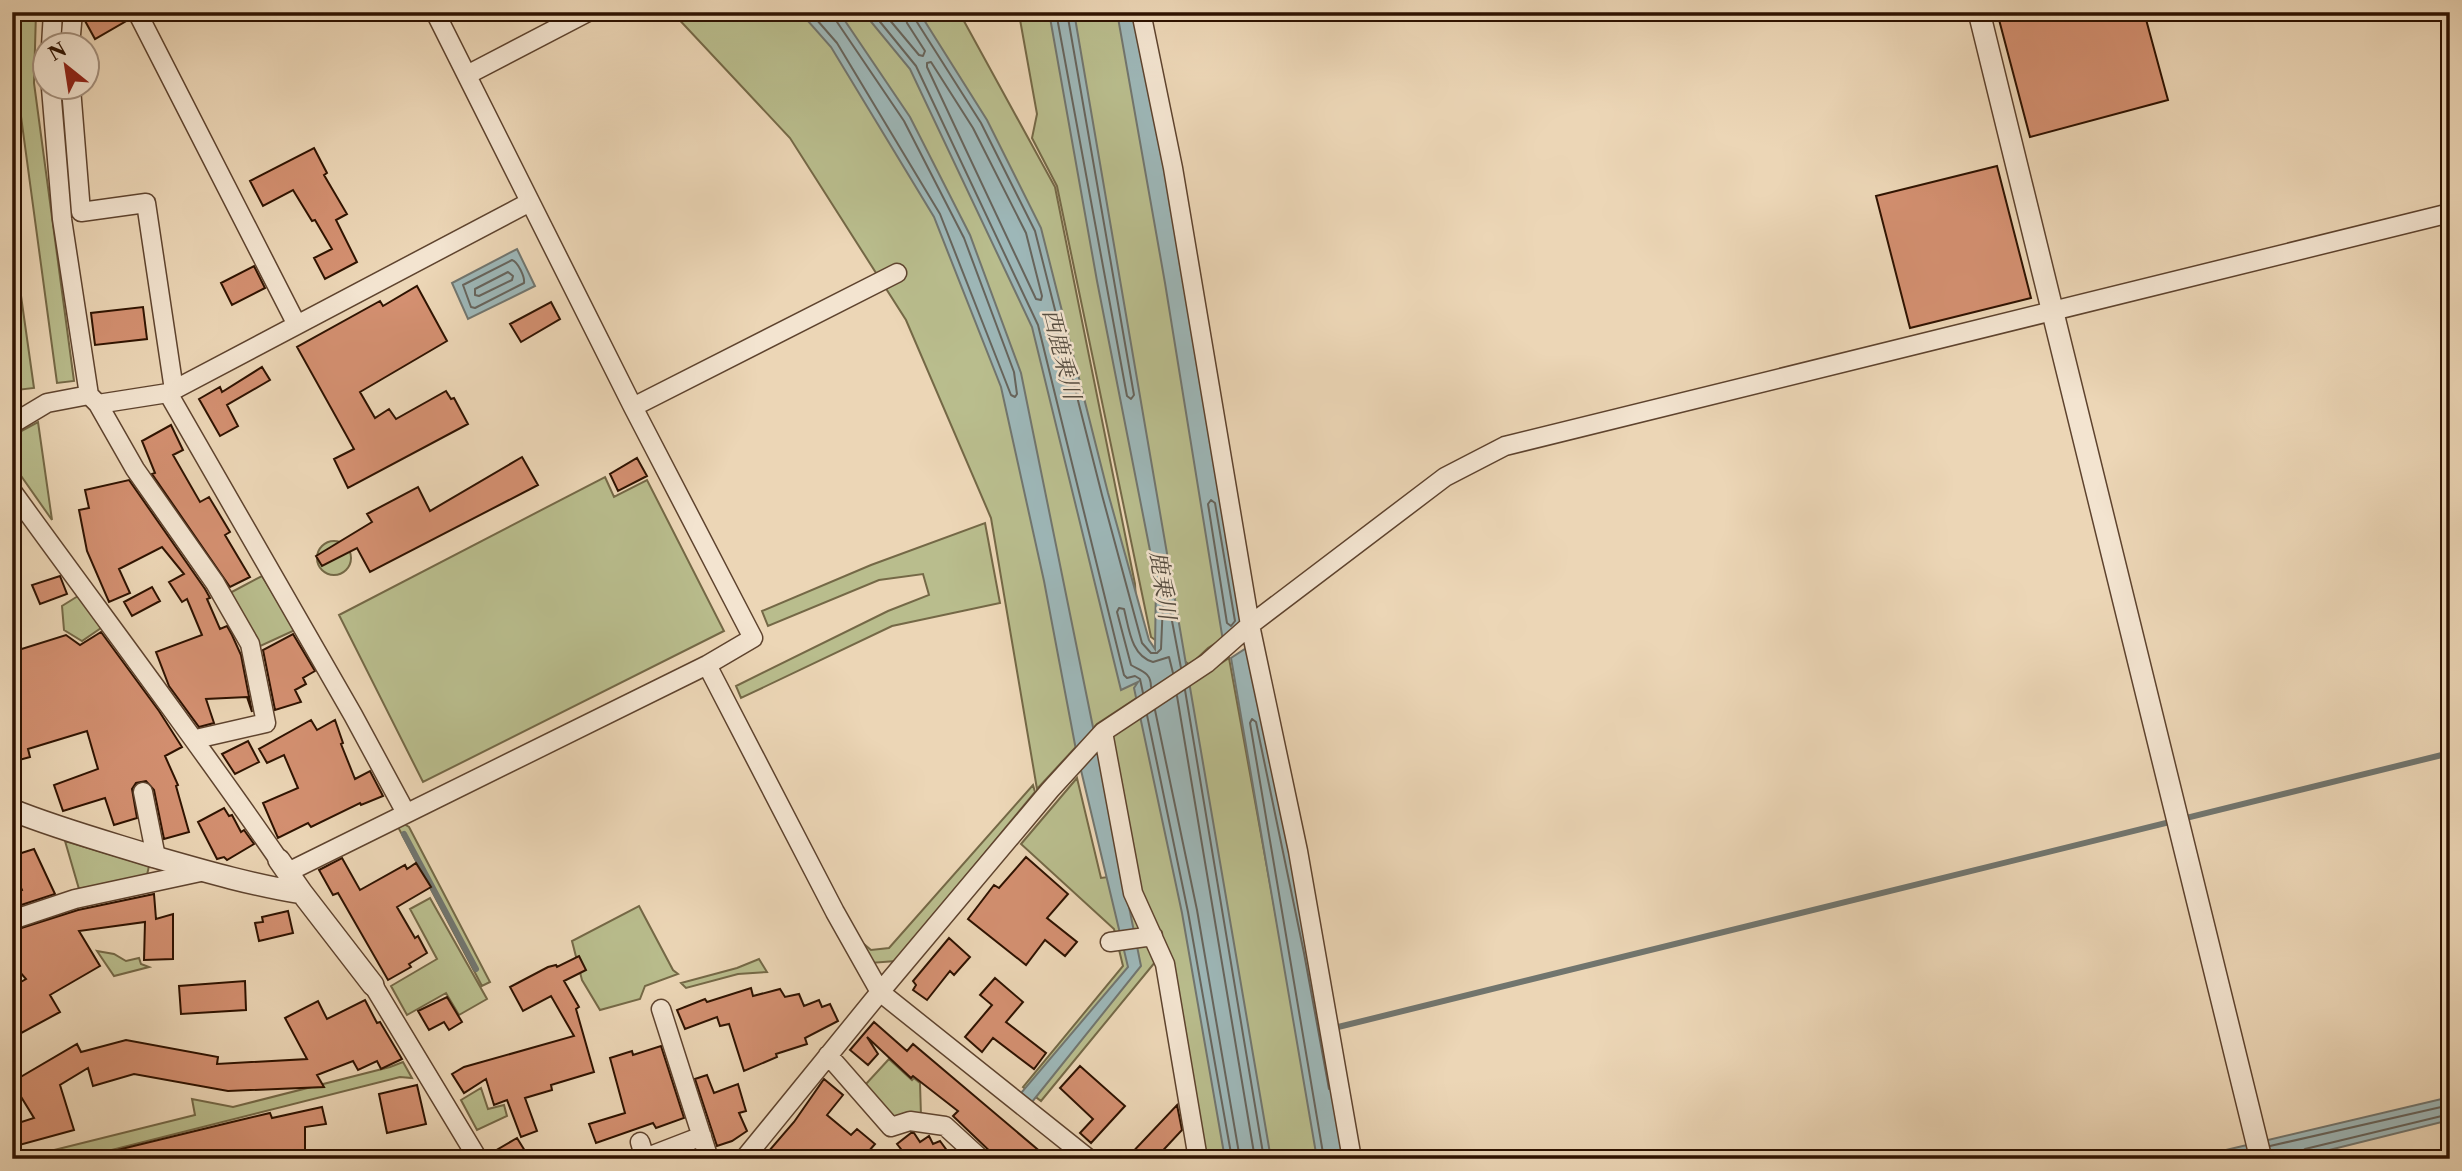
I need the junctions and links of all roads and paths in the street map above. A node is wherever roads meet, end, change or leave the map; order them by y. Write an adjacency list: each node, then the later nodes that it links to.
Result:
1 (52, 12): 8 (street)
2 (73, 12): 9 (street)
3 (138, 12): 17 (street)
4 (435, 12): 10 (street)
5 (588, 12): 10 (street)
6 (1140, 12): 23 (street)
7 (1979, 12): 16 (street)
8 (51, 32)
9 (71, 32)
10 (467, 75): 13 (street)
11 (52, 102): 19 (street)
12 (72, 102): 18 (street)
13 (530, 202): 17 (street); 20 (street)
14 (2450, 213): 16 (street)
15 (897, 273): 20 (street)
16 (2052, 310): 23 (street); 48 (street)
17 (297, 325): 18 (street)
18 (171, 391): 19 (street); 29 (street)
19 (94, 400): 21 (street); 26 (street)
20 (633, 407): 24 (street)
21 (12, 424)
22 (12, 491): 26 (street)
23 (1250, 625): 25 (street); 47 (street)
24 (707, 665): 29 (street); 36 (street)
25 (1098, 738): 36 (street); 46 (street)
26 (196, 739): 31 (street)
27 (143, 792): 30 (street)
28 (12, 810): 30 (street)
29 (406, 813): 31 (street)
30 (156, 857): 32 (street)
31 (284, 866): 33 (street)
32 (205, 871): 33 (street); 34 (street)
33 (302, 893): 35 (street)
34 (12, 920)
35 (373, 985): 41 (street)
36 (880, 992): 38 (street); 45 (street)
37 (661, 1009): 39 (street)
38 (828, 1055): 43 (street); 44 (street)
39 (702, 1136): 40 (street); 42 (street)
40 (640, 1142)
41 (478, 1159)
42 (709, 1159)
43 (744, 1159)
44 (981, 1159)
45 (1089, 1159)
46 (1198, 1159)
47 (1352, 1159)
48 (2261, 1159)

